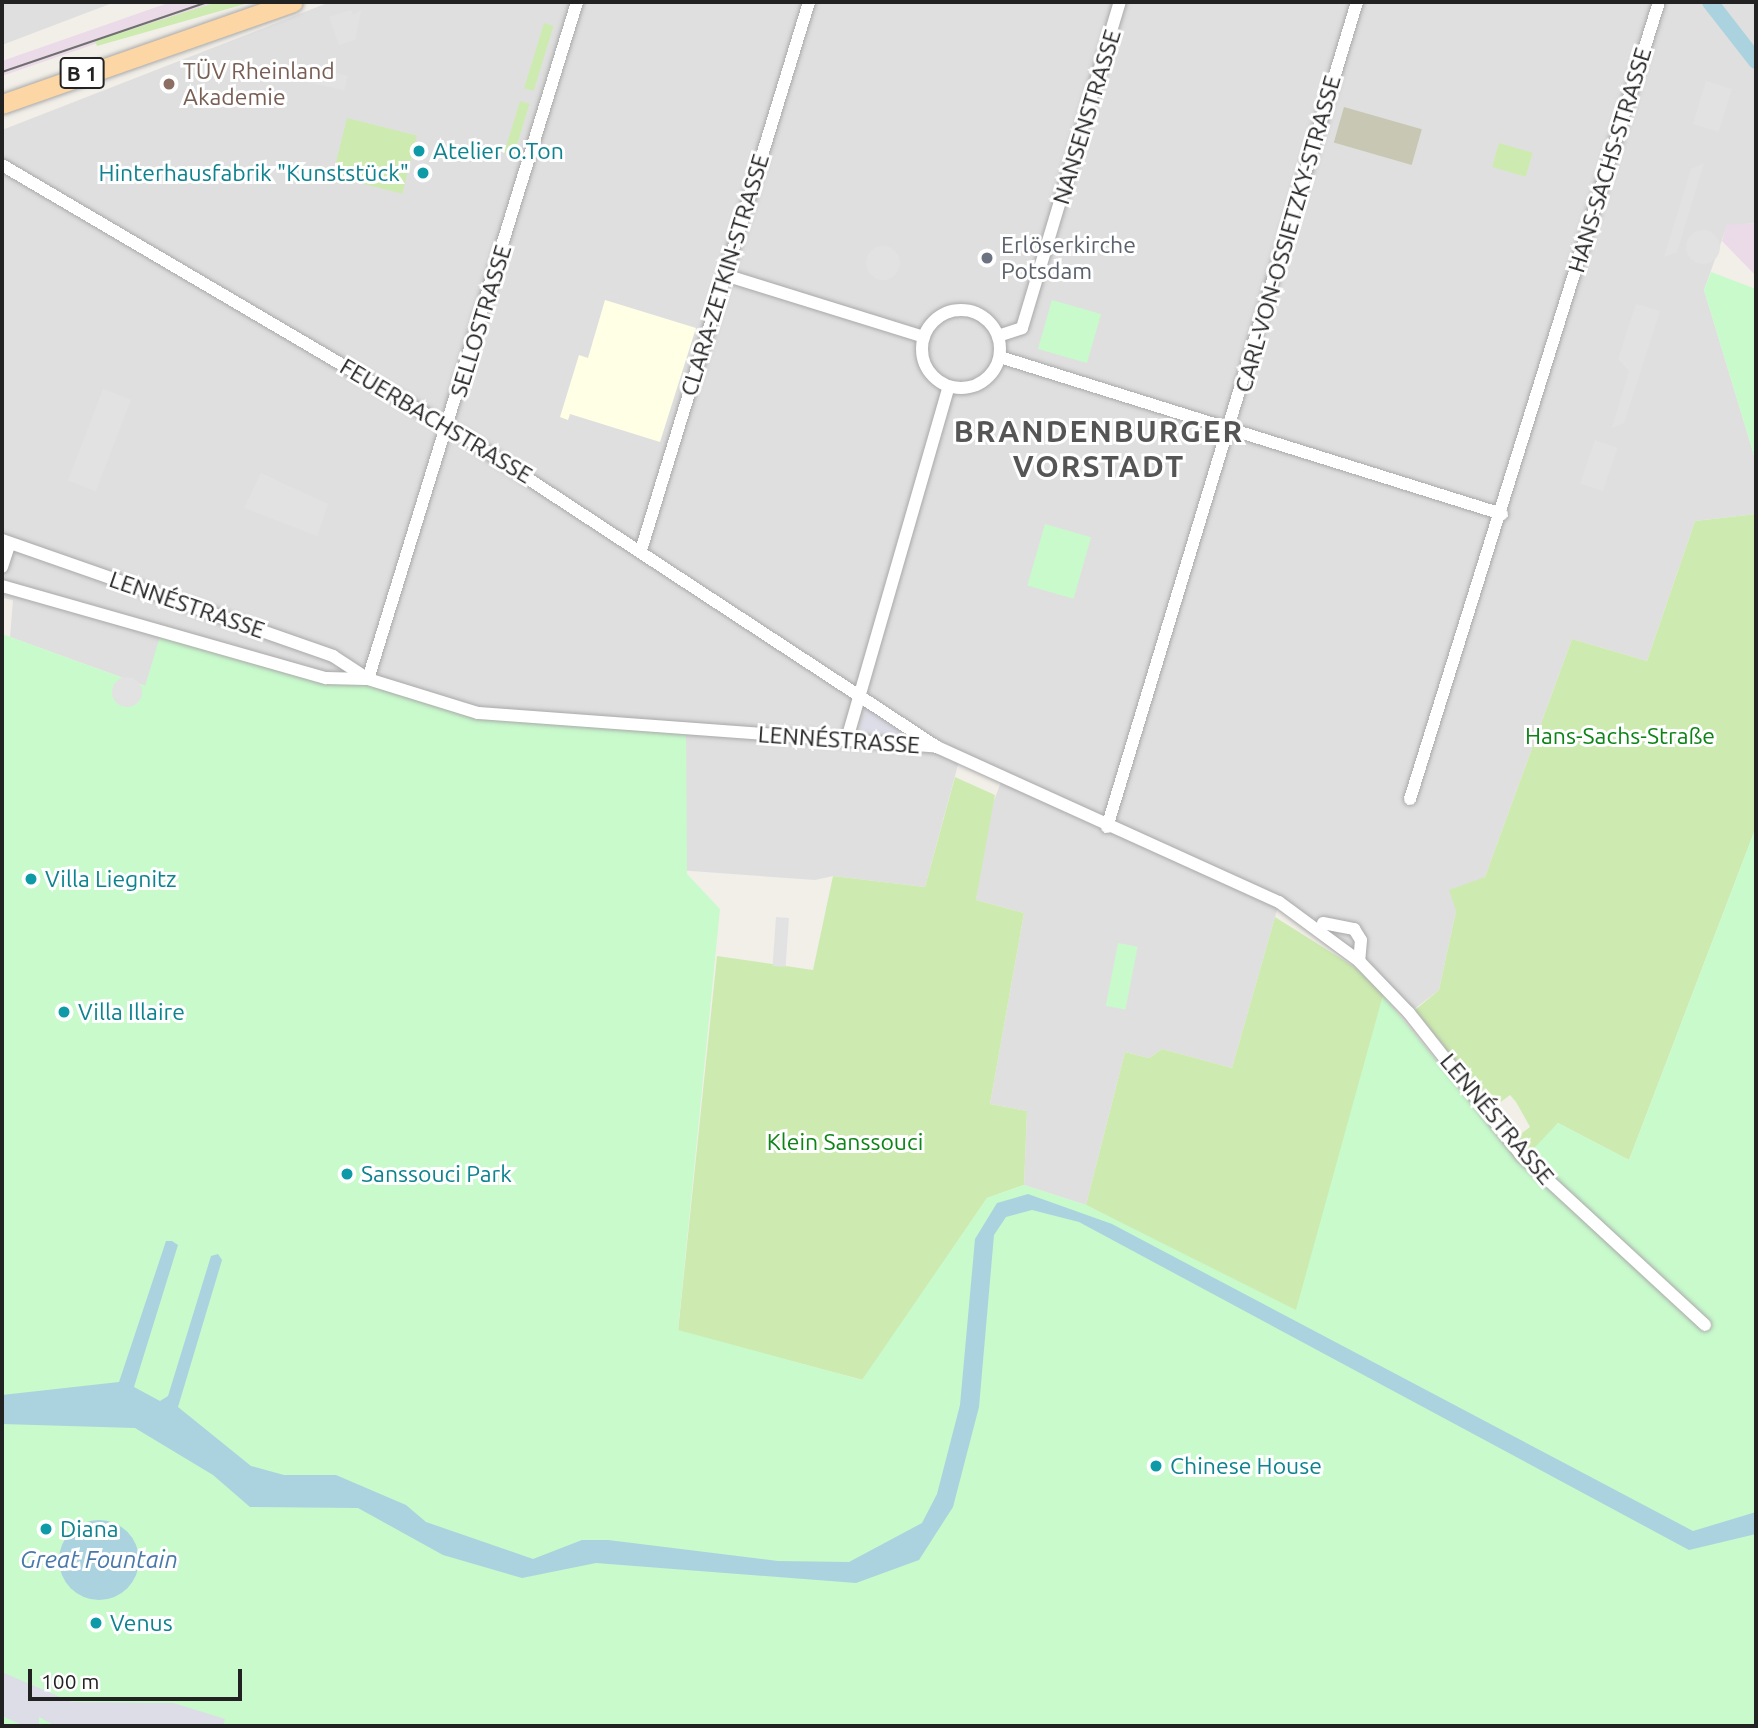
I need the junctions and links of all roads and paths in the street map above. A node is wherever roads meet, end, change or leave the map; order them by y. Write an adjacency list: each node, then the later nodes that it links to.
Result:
1 (293, 2): 7 (main road, B 1)
2 (577, 2): 14 (street, SELLOSTRASSE)
3 (809, 2): 9 (street, CLARA-ZETKIN-STRASSE)
4 (1120, 2): 10 (street, NANSENSTRASSE)
5 (1357, 2): 15 (street, CARL-VON-OSSIETZKY-STRASSE)
6 (1659, 2): 16 (street, HANS-SACHS-STRASSE)
7 (2, 104)
8 (2, 165): 14 (street, FEUERBACHSTRASSE)
9 (725, 275): 11 (street); 18 (street, CLARA-ZETKIN-STRASSE)
10 (998, 336): 11 (street); 12 (street)
11 (924, 337): 13 (street)
12 (1000, 357): 13 (street); 15 (street)
13 (949, 386): 22 (street)
14 (450, 427): 18 (street, FEUERBACHSTRASSE); 21 (street, SELLOSTRASSE)
15 (1231, 430): 16 (street); 26 (street, CARL-VON-OSSIETZKY-STRASSE)
16 (1502, 514): 25 (street, HANS-SACHS-STRASSE)
17 (6, 542): 19 (street); 21 (street, LENNÉSTRASSE)
18 (642, 547): 22 (street, FEUERBACHSTRASSE)
19 (2, 567)
20 (2, 586): 21 (street, LENNÉSTRASSE)
21 (368, 679): 23 (street, LENNÉSTRASSE)
22 (862, 692): 23 (street); 24 (street, FEUERBACHSTRASSE)
23 (847, 739): 24 (street, LENNÉSTRASSE)
24 (937, 747): 26 (street, LENNÉSTRASSE)
25 (1410, 799)
26 (1107, 827): 28 (street, LENNÉSTRASSE)
27 (1331, 911): 28 (street)
28 (1319, 926): 29 (street, LENNÉSTRASSE); 29 (street, LENNÉSTRASSE)
29 (1359, 961): 30 (street, LENNÉSTRASSE)
30 (1705, 1325)

